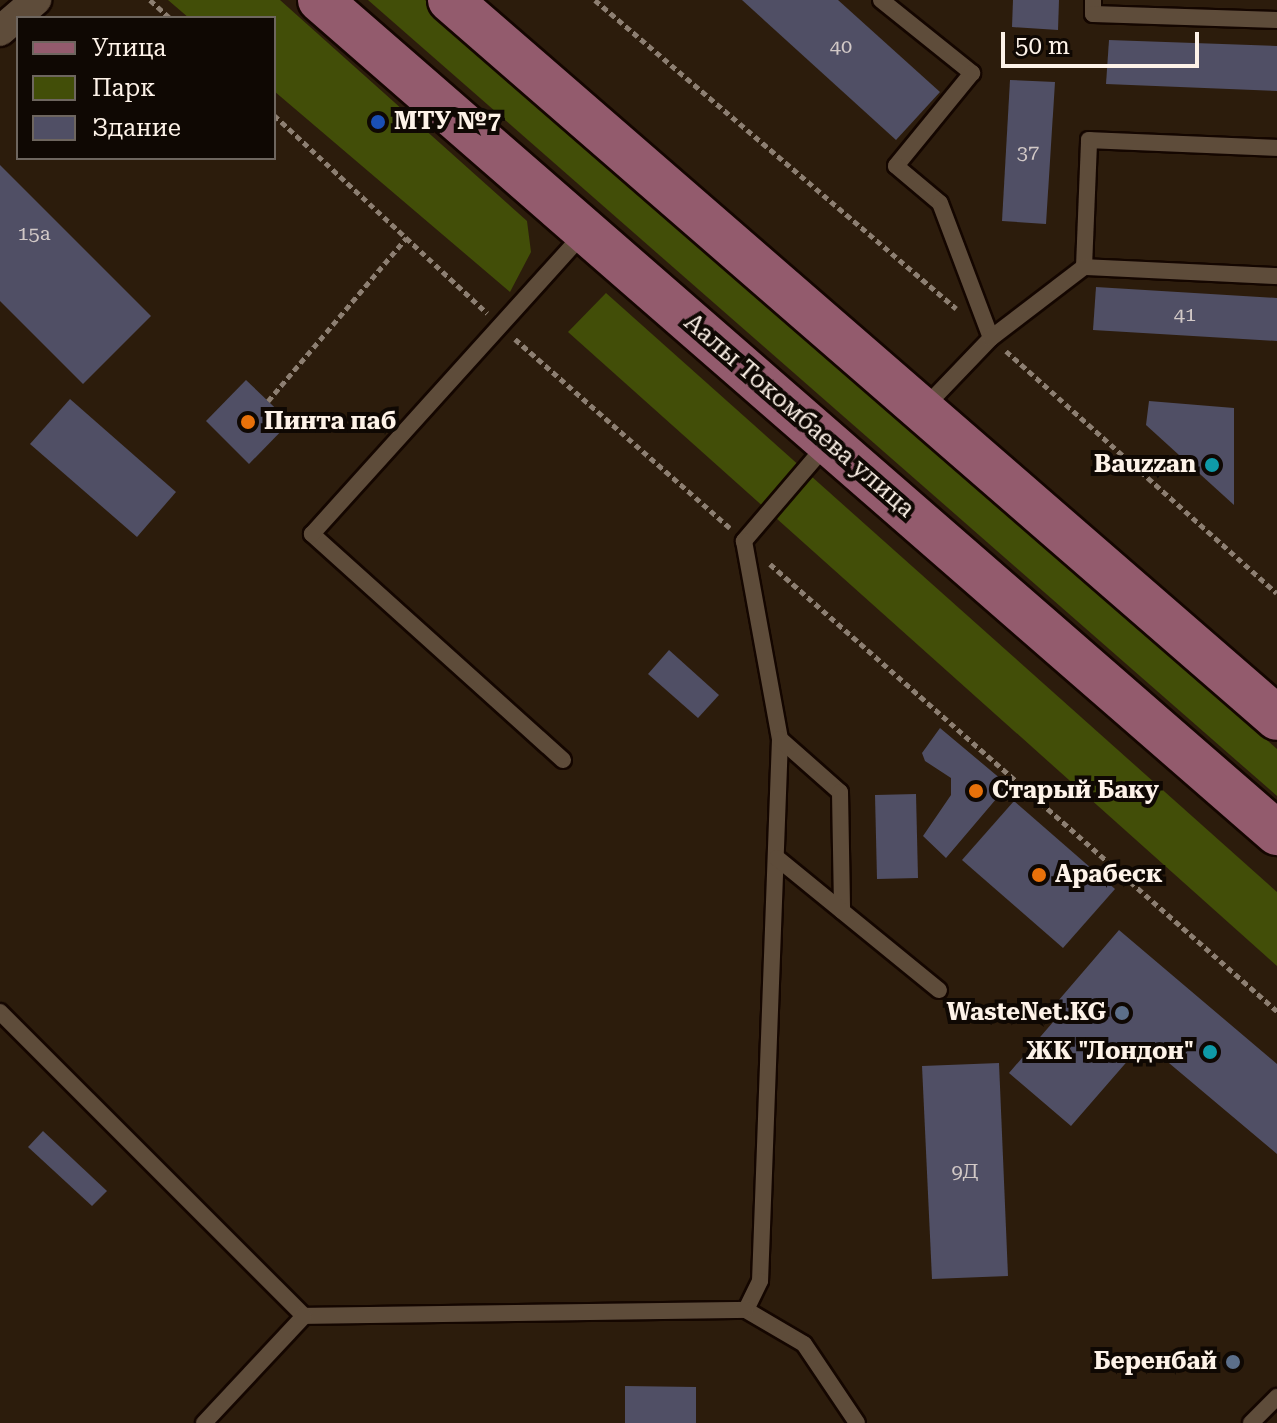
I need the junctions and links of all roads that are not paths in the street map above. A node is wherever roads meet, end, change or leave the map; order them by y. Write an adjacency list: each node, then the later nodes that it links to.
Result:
1 (36, 0): 6 (street)
2 (320, 0): 11 (main road, Аалы Токомбаева улица)
3 (450, 0): 15 (main road)
4 (881, 0): 14 (lane)
5 (1093, 0): 8 (lane)
6 (17, 16)
7 (16, 17): 9 (street)
8 (1277, 20)
9 (0, 31)
10 (1277, 148): 12 (lane)
11 (588, 229): 16 (main road, Аалы Токомбаева улица); 19 (lane)
12 (1084, 267): 13 (lane); 14 (lane)
13 (1277, 276)
14 (991, 338): 15 (lane)
15 (922, 410): 17 (main road)
16 (828, 443): 18 (lane); 20 (main road, Аалы Токомбаева улица)
17 (1277, 718)
18 (780, 739): 21 (lane); 22 (lane)
19 (563, 760)
20 (1277, 833)
21 (777, 858): 22 (lane); 25 (lane)
22 (842, 911): 23 (lane)
23 (939, 990)
24 (0, 1012): 26 (lane)
25 (746, 1310): 26 (lane); 29 (lane)
26 (304, 1316): 28 (lane)
27 (1277, 1397): 30 (lane)
28 (204, 1423)
29 (857, 1423)
30 (1251, 1423)

